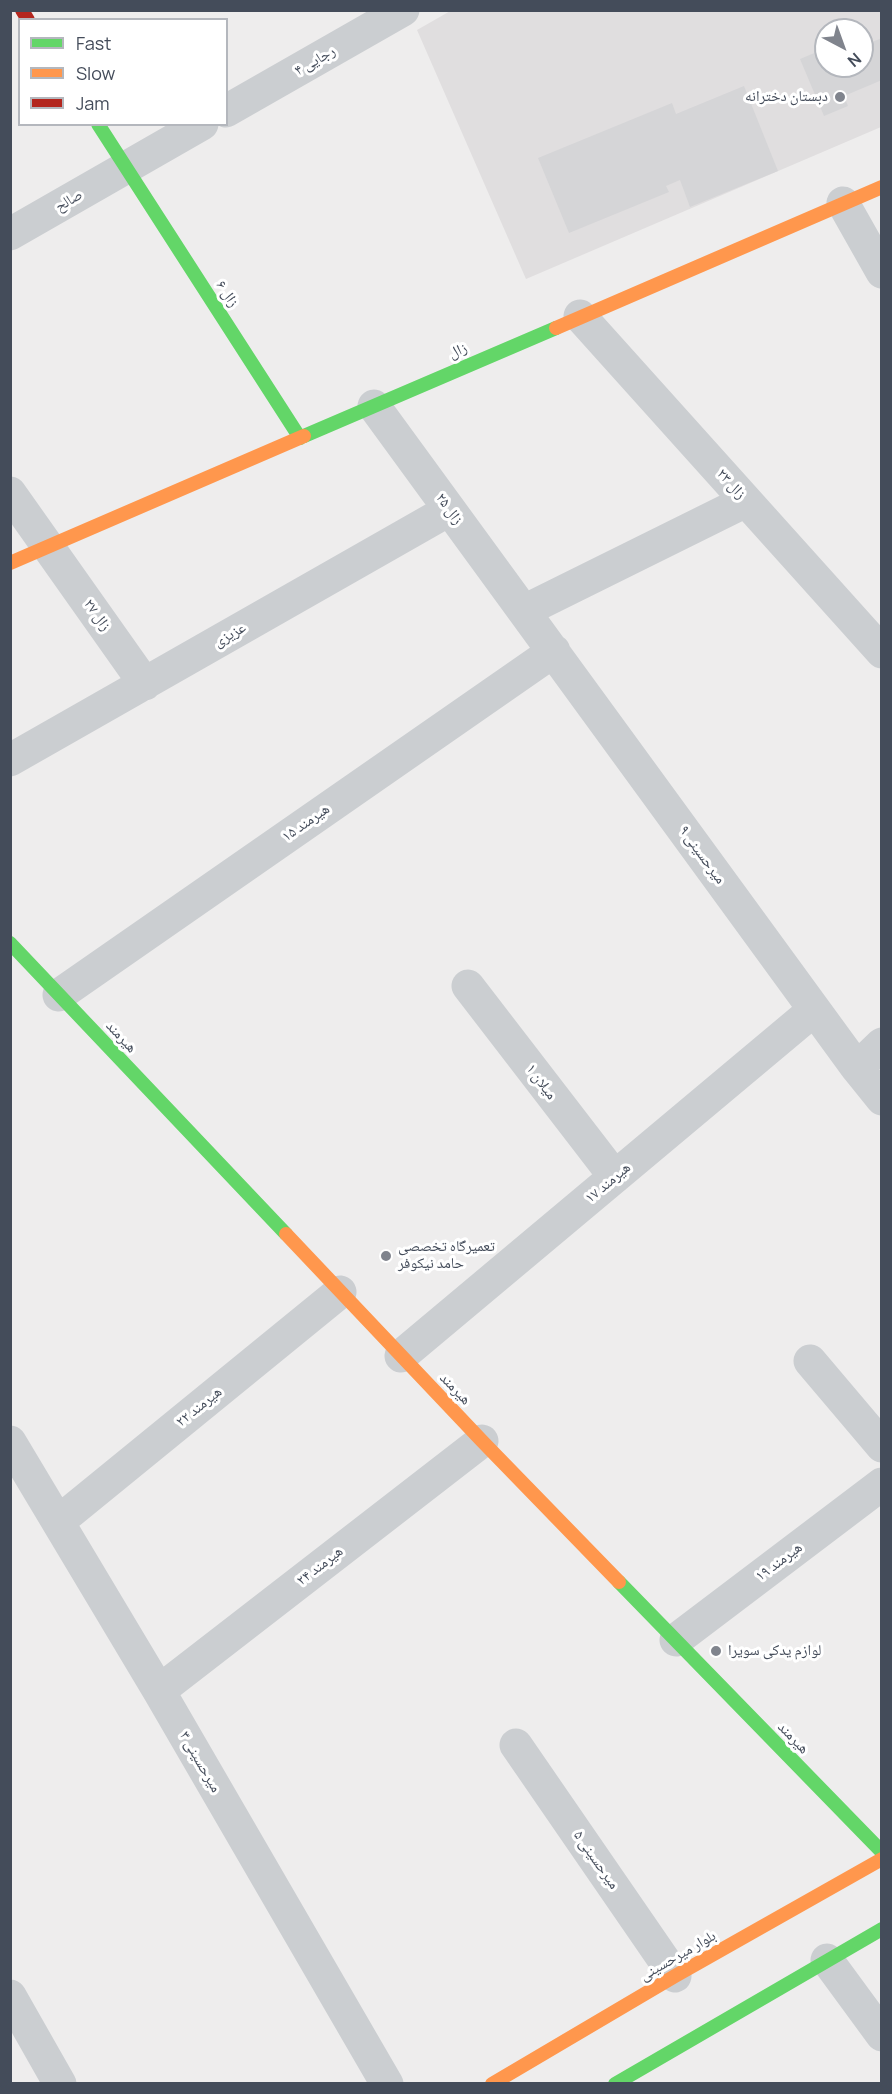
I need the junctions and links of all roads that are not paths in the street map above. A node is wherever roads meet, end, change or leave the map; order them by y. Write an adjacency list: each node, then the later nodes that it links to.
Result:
1 (403, 10): 2 (street, رجایی ۴)
2 (228, 110)
3 (99, 126): 5 (main road, زال ۶)
4 (199, 126): 5 (street)
5 (127, 167): 8 (street, صالح); 12 (main road, زال ۶)
6 (882, 187): 7 (main road, زال)
7 (843, 203): 9 (street); 10 (main road, زال)
8 (10, 234)
9 (882, 272)
10 (580, 316): 11 (main road, زال); 14 (street, زال ۲۳)
11 (374, 406): 12 (main road, زال); 15 (street, زال ۲۵)
12 (300, 438): 16 (main road, زال)
13 (10, 494): 16 (street, زال ۲۷)
14 (746, 501): 18 (street); 20 (street, زال ۲۳)
15 (449, 510): 18 (street, زال ۲۵); 21 (street, عزیزی)
16 (49, 547): 17 (main road, زال); 21 (street, زال ۲۷)
17 (10, 563)
18 (524, 611): 19 (street, میرحسینی ۹)
19 (554, 651): 25 (street, هیرمند ۱۵); 26 (street, میرحسینی ۹)
20 (882, 652)
21 (145, 684): 22 (street, عزیزی)
22 (10, 760)
23 (10, 943): 25 (main road, هیرمند)
24 (468, 986): 30 (street, میلان ۱)
25 (59, 995): 31 (main road, هیرمند)
26 (814, 1010): 28 (street, میرحسینی ۹); 30 (street, هیرمند ۱۷)
27 (882, 1044): 28 (street)
28 (857, 1068): 29 (street, میرحسینی ۹)
29 (882, 1099)
30 (615, 1177): 32 (street, هیرمند ۱۷)
31 (340, 1292): 32 (main road, هیرمند); 38 (street, هیرمند ۲۲)
32 (401, 1356): 34 (main road, هیرمند)
33 (810, 1361): 36 (street)
34 (482, 1441): 39 (main road, هیرمند); 40 (street, هیرمند ۲۴)
35 (10, 1442): 38 (street, میرحسینی ۳)
36 (882, 1446)
37 (882, 1484): 39 (street, هیرمند ۱۹)
38 (58, 1522): 40 (street, میرحسینی ۳)
39 (676, 1640): 42 (main road, هیرمند)
40 (159, 1691): 50 (street, میرحسینی ۳)
41 (516, 1745): 46 (street, میرحسینی ۵)
42 (882, 1852)
43 (882, 1859): 46 (main road, بلوار میرحسینی)
44 (882, 1929): 45 (main road)
45 (827, 1960): 48 (street); 52 (main road)
46 (675, 1976): 51 (main road, بلوار میرحسینی)
47 (10, 1996): 49 (street)
48 (882, 2035)
49 (60, 2084)
50 (387, 2084)
51 (492, 2084)
52 (615, 2084)

